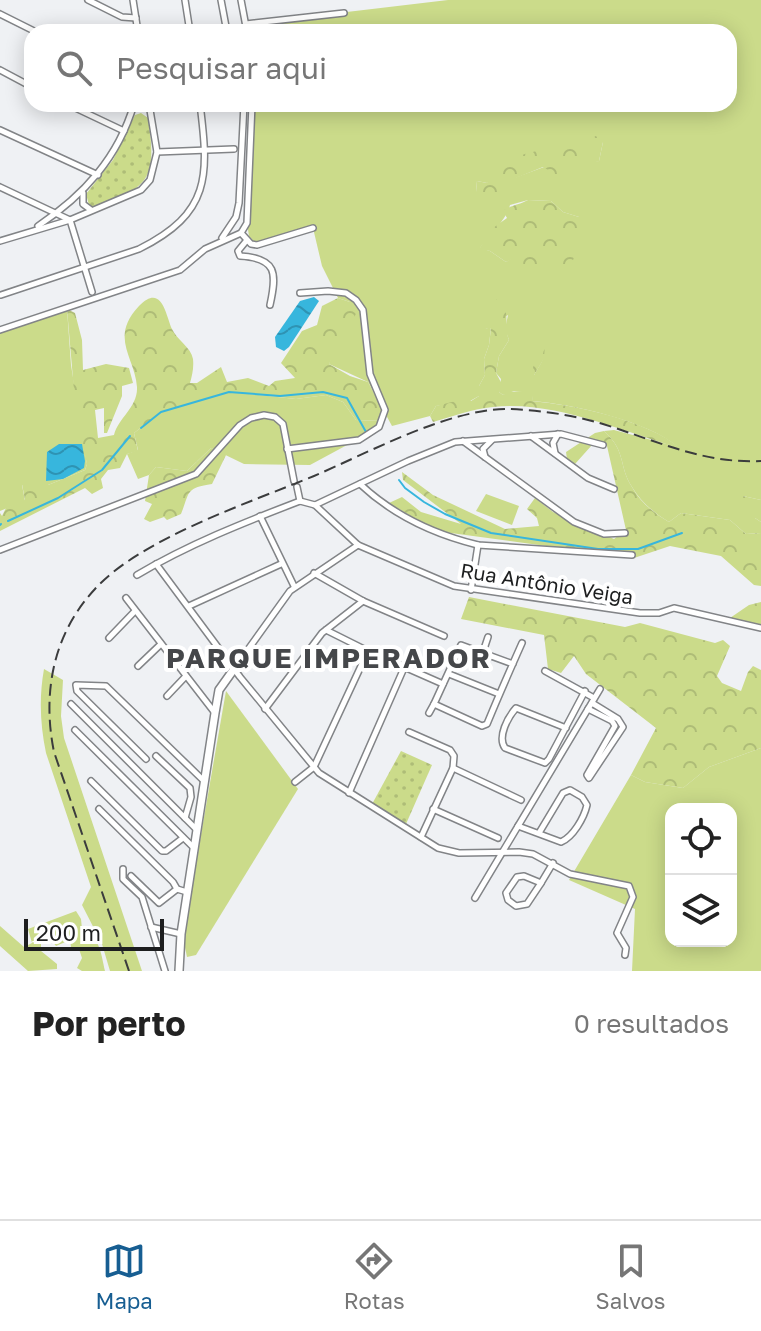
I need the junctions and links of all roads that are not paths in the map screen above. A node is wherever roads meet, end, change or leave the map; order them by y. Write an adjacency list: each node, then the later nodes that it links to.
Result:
1 (88, 0): 8 (street)
2 (133, 0): 8 (street)
3 (185, 0): 10 (street)
4 (221, 0): 11 (street)
5 (241, 0): 12 (street)
6 (344, 13): 12 (street)
7 (0, 14): 13 (street)
8 (136, 18): 9 (street)
9 (137, 24)
10 (189, 24)
11 (226, 24)
12 (246, 24)
13 (24, 26)
14 (0, 70): 15 (street)
15 (24, 83)
16 (84, 112): 24 (street)
17 (131, 112): 24 (street)
18 (145, 112): 22 (street)
19 (201, 112): 26 (street)
20 (244, 112): 41 (street)
21 (252, 112): 38 (street)
22 (149, 114): 27 (street)
23 (0, 130): 28 (street)
24 (124, 131): 28 (street)
25 (234, 149): 26 (street)
26 (206, 151): 27 (street); 42 (street)
27 (157, 152): 32 (street)
28 (98, 175): 30 (street)
29 (0, 187): 31 (street)
30 (83, 192): 32 (street); 33 (street)
31 (40, 206): 33 (street); 35 (street)
32 (93, 211): 34 (street)
33 (56, 214): 34 (street); 35 (street)
34 (70, 220): 37 (street); 42 (street)
35 (43, 223): 37 (street)
36 (313, 228): 39 (street)
37 (34, 229): 40 (street)
38 (241, 233): 39 (street); 41 (street)
39 (247, 240): 46 (street)
40 (0, 241)
41 (220, 242): 47 (street)
42 (85, 267): 43 (street); 45 (street)
43 (92, 292)
44 (300, 293): 53 (street)
45 (1, 295)
46 (270, 305)
47 (0, 330)
48 (558, 434): 49 (street); 52 (street); 54 (street)
49 (531, 436): 50 (street); 54 (street)
50 (493, 439): 51 (street); 55 (street)
51 (462, 441): 55 (street); 56 (street)
52 (603, 445)
53 (287, 449): 58 (street); 64 (street)
54 (556, 454): 57 (street)
55 (485, 458): 61 (street)
56 (360, 484): 59 (street); 63 (street)
57 (614, 489)
58 (300, 501): 59 (street, Rua Antônio Veiga); 60 (street)
59 (315, 505): 62 (street, Rua Antônio Veiga)
60 (260, 516): 66 (street); 67 (street)
61 (625, 533)
62 (358, 545): 68 (street); 71 (street, Rua Antônio Veiga)
63 (478, 545): 65 (street); 71 (street)
64 (0, 550)
65 (632, 555)
66 (156, 564): 69 (street); 74 (street)
67 (281, 564): 70 (street); 74 (street)
68 (314, 573): 70 (street); 73 (street)
69 (137, 575)
70 (294, 586): 88 (street)
71 (471, 590): 76 (street, Rua Antônio Veiga)
72 (126, 598): 75 (street)
73 (363, 601): 77 (street); 78 (street)
74 (189, 606): 88 (street)
75 (135, 611): 80 (street); 82 (street)
76 (761, 628)
77 (326, 630): 83 (street); 100 (street)
78 (444, 636)
79 (488, 637): 84 (street)
80 (109, 638)
81 (522, 643): 85 (street)
82 (161, 644): 86 (street); 91 (street)
83 (368, 651): 87 (street); 108 (street)
84 (483, 652): 85 (street); 90 (street)
85 (513, 664): 95 (street)
86 (138, 666)
87 (404, 668): 92 (street); 113 (street)
88 (234, 669): 100 (street); 101 (street)
89 (545, 671): 94 (street)
90 (449, 674): 92 (street); 95 (street)
91 (186, 676): 96 (street); 101 (street)
92 (443, 684): 99 (street)
93 (600, 689): 97 (street)
94 (585, 691): 97 (street); 103 (street)
95 (499, 694): 99 (street)
96 (167, 696)
97 (592, 703): 97 (street); 118 (street)
98 (71, 704): 117 (street)
99 (434, 704): 102 (street)
100 (265, 709): 108 (street)
101 (215, 713): 111 (street)
102 (429, 713)
103 (566, 728): 103 (street)
104 (75, 730): 122 (street)
105 (409, 732): 109 (street)
106 (156, 756): 117 (street)
107 (146, 759): 111 (street)
108 (314, 767): 112 (street); 113 (street)
109 (453, 768): 114 (street); 116 (street)
110 (91, 781): 122 (street)
111 (204, 781): 119 (street)
112 (295, 782)
113 (349, 793): 121 (street)
114 (521, 800)
115 (99, 809): 130 (street)
116 (433, 809): 121 (street); 123 (street)
117 (185, 818): 119 (street)
118 (518, 826): 120 (street); 125 (street)
119 (197, 830): 124 (street)
120 (539, 833): 120 (street)
121 (420, 836): 125 (street)
122 (183, 838): 124 (street)
123 (498, 838)
124 (195, 849): 131 (street)
125 (502, 852): 126 (street); 132 (street)
126 (553, 863): 129 (street); 135 (street)
127 (123, 869): 133 (street)
128 (131, 876): 130 (street)
129 (541, 883): 129 (street)
130 (177, 889): 131 (street)
131 (187, 892): 134 (street)
132 (475, 898)
133 (151, 926): 134 (street); 136 (street)
134 (181, 938): 137 (street)
135 (625, 955)
136 (165, 971)
137 (182, 971)

